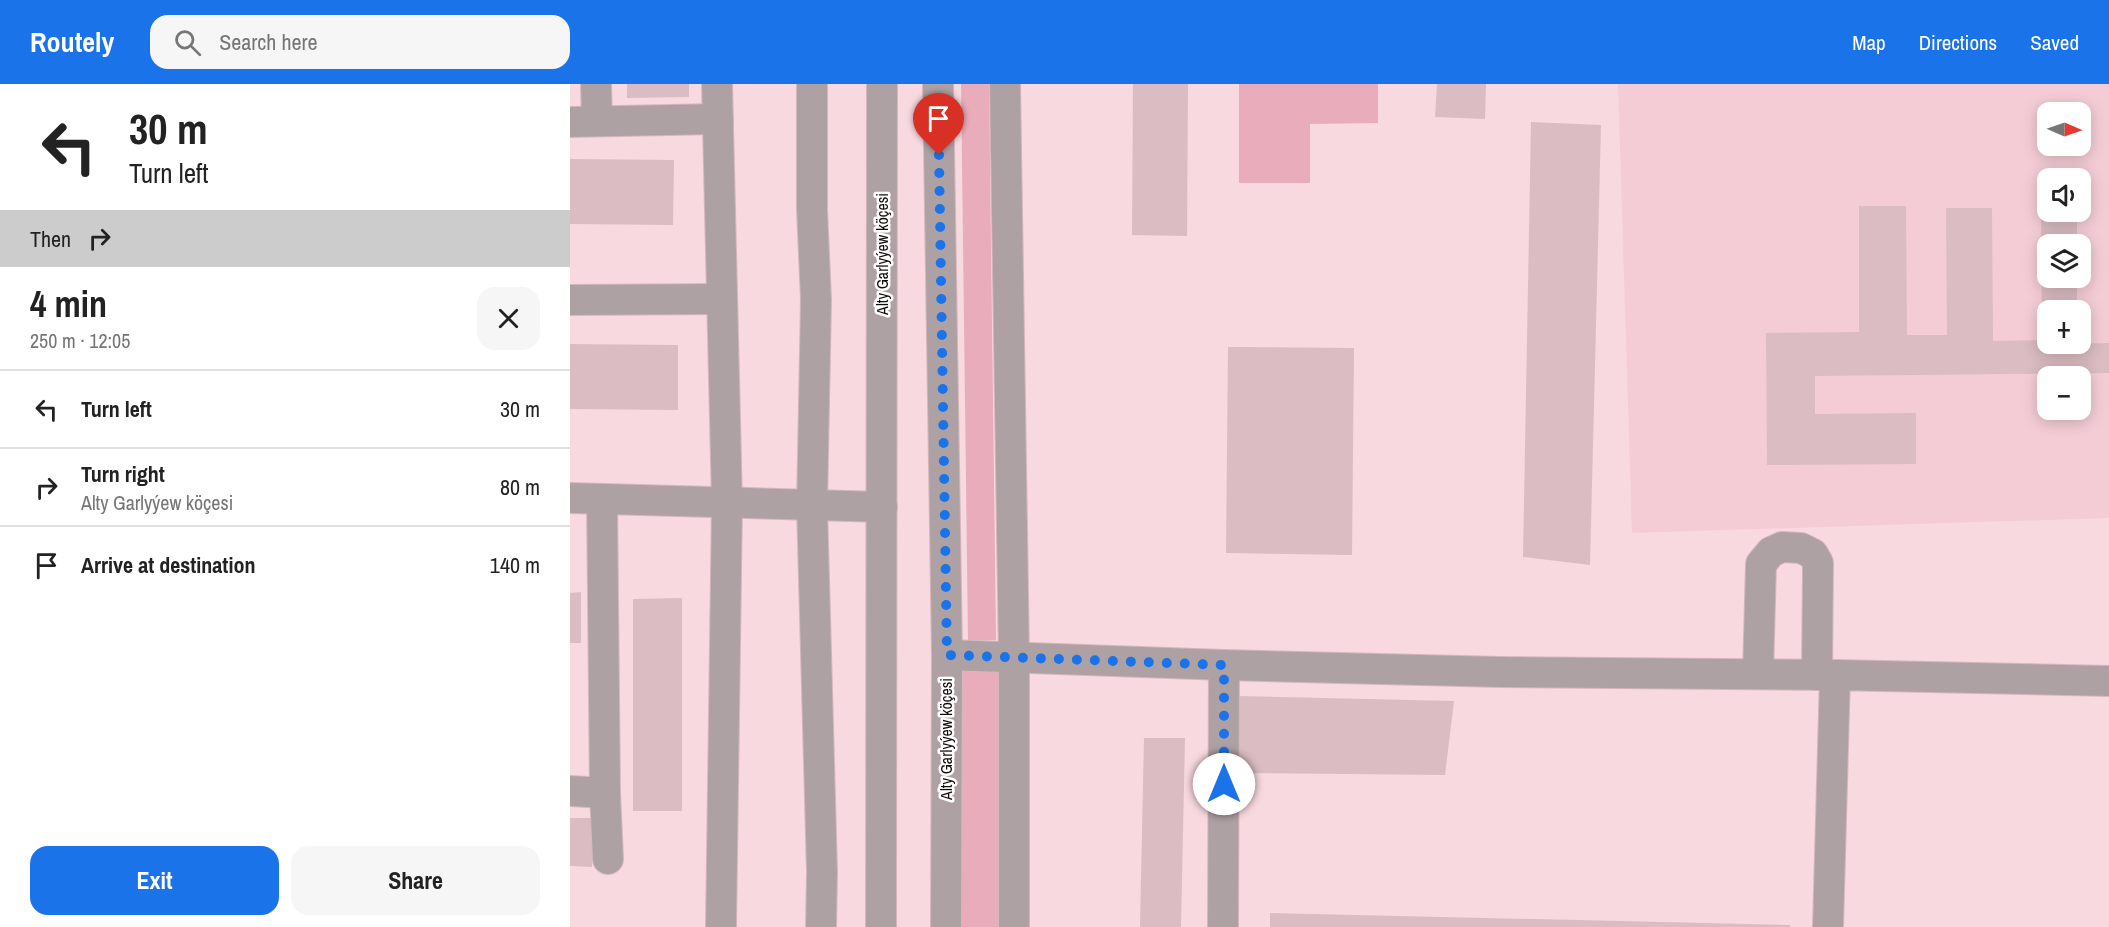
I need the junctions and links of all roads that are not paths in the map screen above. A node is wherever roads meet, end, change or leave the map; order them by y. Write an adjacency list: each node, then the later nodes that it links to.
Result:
1 (596, 84): 8 (street)
2 (717, 84): 7 (street)
3 (812, 84): 14 (street)
4 (882, 84): 15 (street, Alty Garlyýew köçesi)
5 (938, 84): 16 (street, Alty Garlyýew köçesi)
6 (1005, 84): 17 (street)
7 (718, 120): 8 (street); 9 (street)
8 (584, 122)
9 (722, 299): 10 (street); 13 (street)
10 (570, 300)
11 (570, 498): 12 (street)
12 (602, 500): 13 (street); 23 (street)
13 (727, 503): 14 (street); 25 (street)
14 (812, 506): 15 (street); 26 (street)
15 (882, 507): 27 (street, Alty Garlyýew köçesi)
16 (947, 655): 17 (street); 28 (street, Alty Garlyýew köçesi)
17 (1014, 657): 18 (street); 29 (street)
18 (1224, 665): 19 (street); 30 (street)
19 (1758, 674): 20 (street); 20 (street)
20 (1826, 675): 21 (street); 31 (street)
21 (2109, 681)
22 (570, 791): 23 (street)
23 (605, 793): 24 (street)
24 (608, 858)
25 (721, 927)
26 (821, 927)
27 (881, 927)
28 (946, 927)
29 (1014, 927)
30 (1223, 927)
31 (1828, 927)

